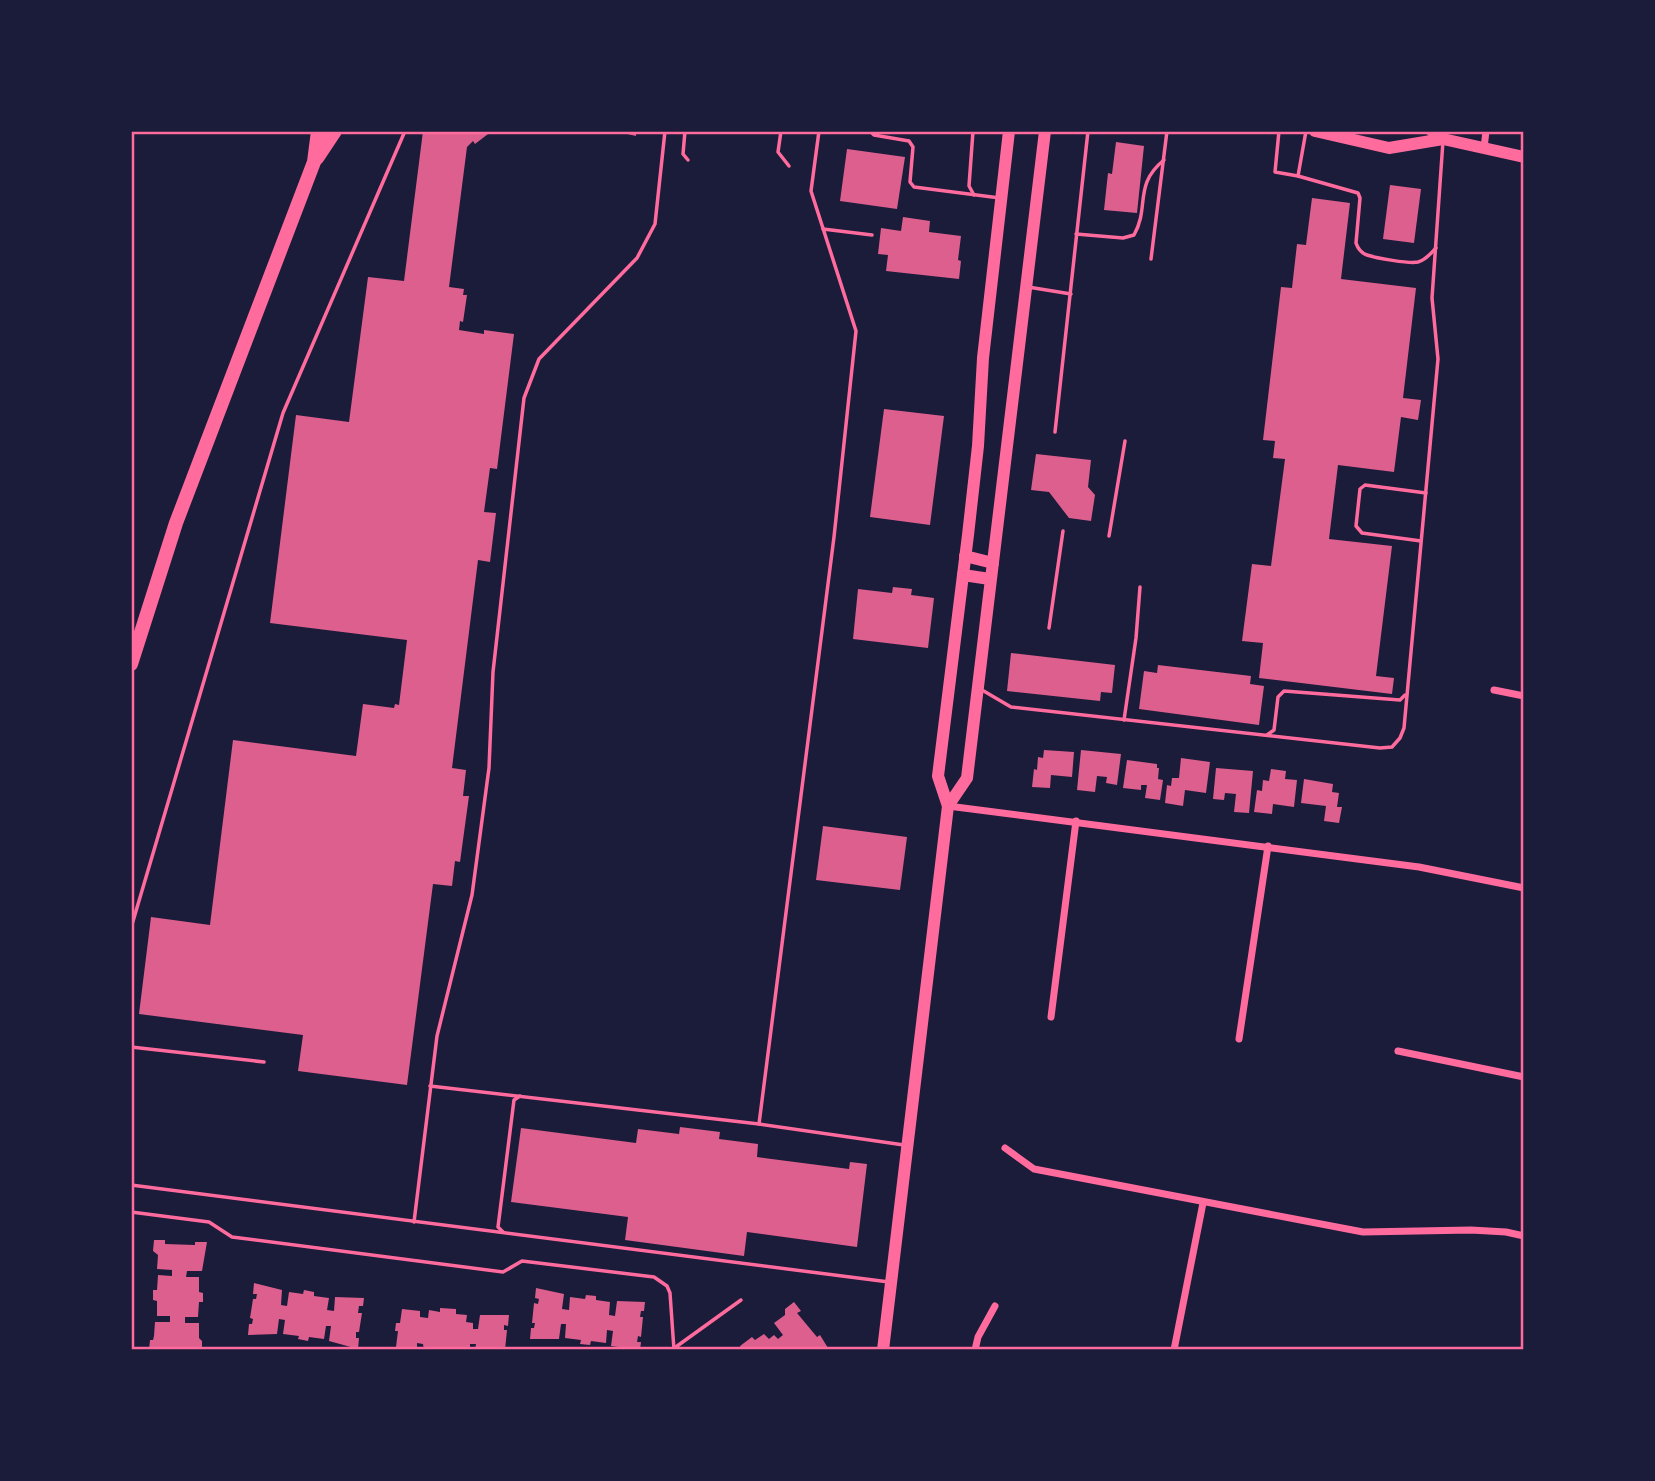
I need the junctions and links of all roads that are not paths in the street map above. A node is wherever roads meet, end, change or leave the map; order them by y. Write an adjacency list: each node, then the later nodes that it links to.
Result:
1 (318, 131): 24 (highway)
2 (335, 131): 24 (highway)
3 (405, 131): 59 (lane)
4 (665, 131): 66 (lane)
5 (685, 131): 22 (lane)
6 (781, 131): 25 (lane)
7 (818, 131): 29 (lane)
8 (870, 131): 27 (lane)
9 (973, 131): 27 (lane)
10 (1009, 131): 28 (main road)
11 (1045, 131): 34 (main road)
12 (1088, 131): 30 (lane)
13 (1155, 131): 18 (lane)
14 (1279, 131): 26 (lane)
15 (1306, 131): 26 (lane)
16 (1315, 131): 19 (main road)
17 (1486, 131): 20 (street)
18 (1167, 132): 23 (lane)
19 (1438, 135): 20 (main road); 32 (lane)
20 (1484, 148): 21 (main road)
21 (1524, 157)
22 (688, 160)
23 (1164, 160): 30 (lane); 33 (lane)
24 (314, 162): 48 (highway)
25 (789, 166)
26 (1298, 176): 32 (lane)
27 (974, 195): 28 (lane)
28 (1001, 198): 42 (main road)
29 (824, 229): 31 (lane); 68 (lane)
30 (1076, 233): 35 (lane)
31 (872, 235)
32 (1437, 246): 38 (lane)
33 (1151, 259)
34 (1026, 286): 35 (lane); 43 (main road)
35 (1071, 294): 36 (lane)
36 (1055, 432)
37 (1125, 441): 40 (lane)
38 (1426, 493): 41 (lane); 41 (lane)
39 (1063, 531): 47 (lane)
40 (1110, 536)
41 (1421, 541): 51 (lane)
42 (965, 556): 43 (main road); 44 (main road)
43 (993, 563): 45 (main road)
44 (963, 575): 45 (main road); 55 (main road)
45 (990, 579): 49 (main road)
46 (1140, 587): 53 (lane)
47 (1049, 628)
48 (131, 664)
49 (978, 687): 53 (lane); 55 (main road)
50 (1494, 690): 52 (street)
51 (1407, 694): 54 (lane); 54 (lane)
52 (1524, 696)
53 (1125, 720): 54 (lane)
54 (1267, 735)
55 (948, 806): 56 (street); 69 (main road)
56 (1076, 821): 57 (street); 60 (street)
57 (1268, 846): 58 (street); 61 (street)
58 (1524, 888)
59 (131, 928)
60 (1051, 1017)
61 (1239, 1039)
62 (131, 1047): 64 (lane)
63 (1398, 1051): 65 (street)
64 (264, 1062)
65 (1524, 1077)
66 (430, 1086): 67 (lane); 74 (lane)
67 (520, 1096): 68 (lane); 75 (lane)
68 (759, 1124): 69 (lane)
69 (907, 1145): 77 (main road)
70 (1005, 1148): 72 (street)
71 (131, 1185): 74 (lane)
72 (1203, 1203): 76 (street); 83 (street)
73 (131, 1212): 80 (lane)
74 (414, 1222): 75 (lane)
75 (504, 1233): 77 (lane)
76 (1524, 1236)
77 (891, 1283): 81 (main road)
78 (741, 1300): 80 (lane)
79 (995, 1306): 82 (street)
80 (673, 1350)
81 (883, 1350)
82 (975, 1350)
83 (1174, 1350)

